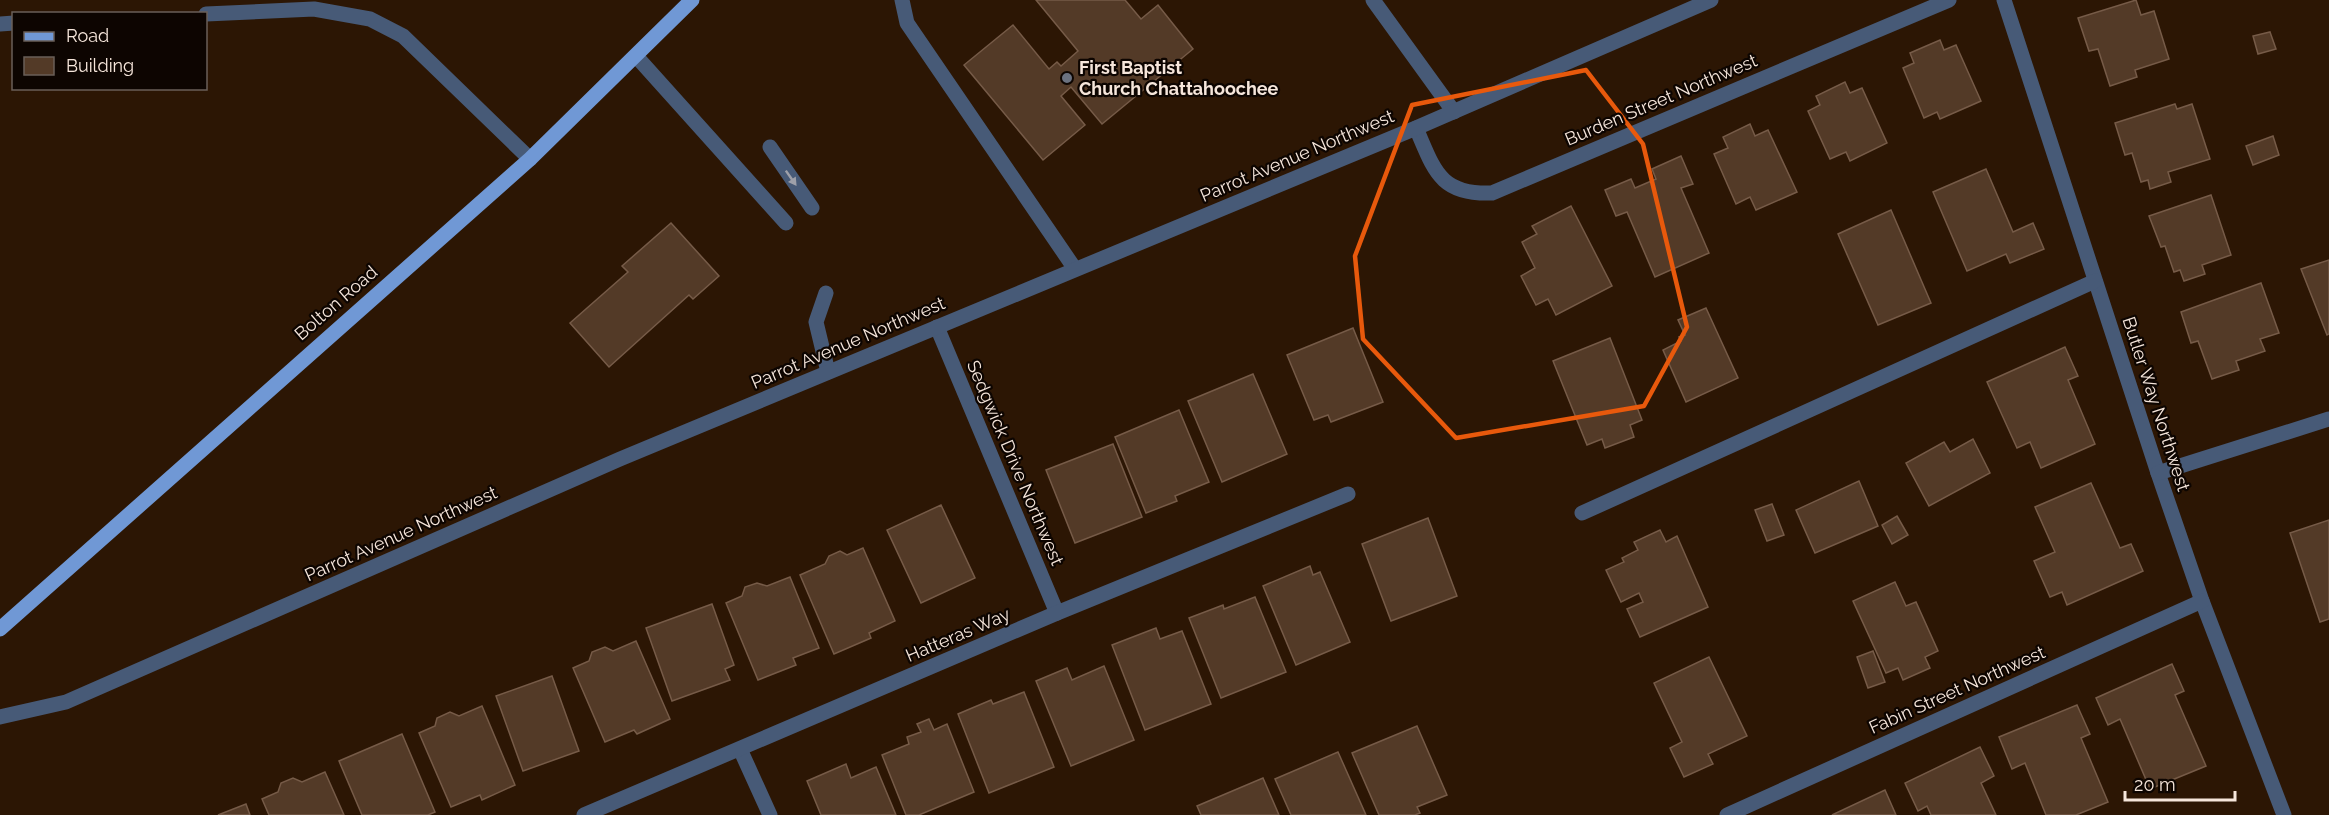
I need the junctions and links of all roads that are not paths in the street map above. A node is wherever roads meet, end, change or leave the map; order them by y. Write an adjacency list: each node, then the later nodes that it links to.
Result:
1 (692, 0): 8 (main road, Bolton Road)
2 (902, 0): 15 (street)
3 (1373, 0): 9 (street)
4 (1711, 0): 9 (street, Parrot Avenue Northwest)
5 (1949, 0): 10 (street, Burden Street Northwest)
6 (2004, 0): 16 (street, Butler Way Northwest)
7 (207, 14): 12 (street)
8 (636, 56): 12 (main road, Bolton Road); 14 (street)
9 (1454, 112): 10 (street, Parrot Avenue Northwest)
10 (1416, 128): 15 (street, Parrot Avenue Northwest)
11 (770, 147): 13 (street, one-way to 13)
12 (530, 159): 26 (main road, Bolton Road)
13 (812, 208)
14 (786, 223)
15 (1075, 269): 18 (street, Parrot Avenue Northwest)
16 (2095, 280): 21 (street, Butler Way Northwest); 23 (street)
17 (826, 293): 19 (street)
18 (937, 327): 19 (street, Parrot Avenue Northwest); 25 (street, Sedgwick Drive Northwest)
19 (828, 372): 27 (street, Parrot Avenue Northwest)
20 (2329, 419): 21 (street)
21 (2158, 473): 24 (street, Butler Way Northwest)
22 (1348, 494): 25 (street, Hatteras Way)
23 (1582, 513)
24 (2202, 601): 31 (street, Fabin Street Northwest); 32 (street, Butler Way Northwest)
25 (1057, 613): 28 (street, Hatteras Way)
26 (0, 629)
27 (0, 717)
28 (740, 748): 29 (street, Hatteras Way); 30 (street)
29 (584, 815)
30 (770, 815)
31 (1727, 815)
32 (2284, 815)

